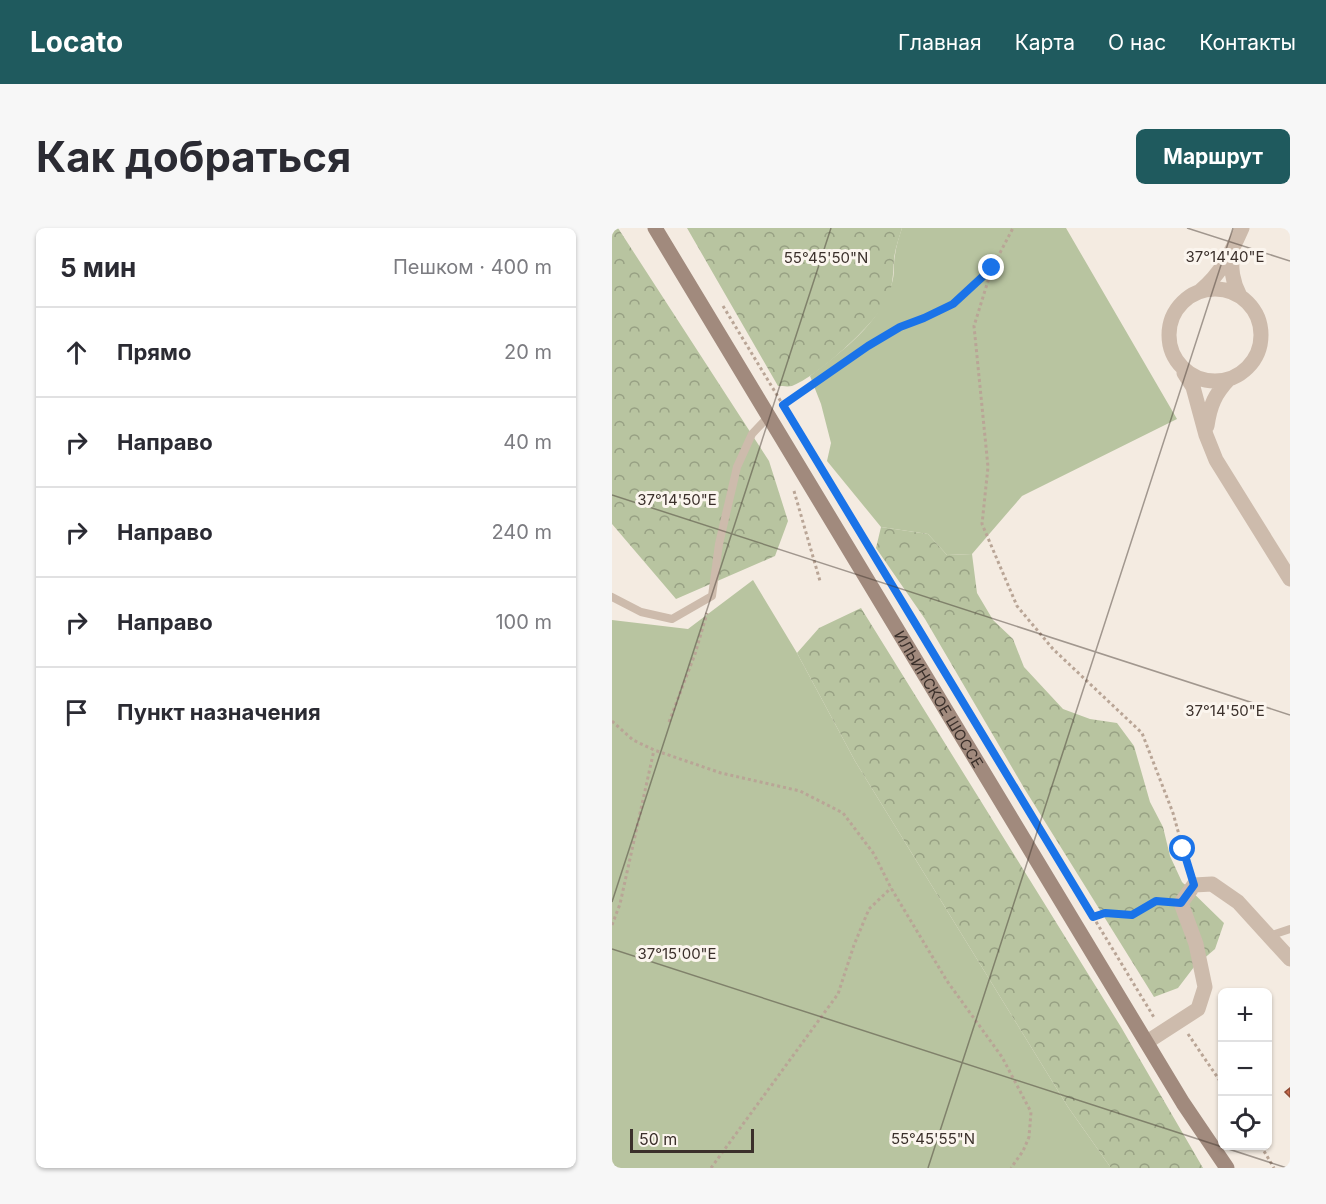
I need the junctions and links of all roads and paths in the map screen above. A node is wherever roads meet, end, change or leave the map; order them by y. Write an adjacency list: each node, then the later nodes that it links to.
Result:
1 (655, 228): 12 (main road, ИЛЬИНСКОЕ ШОССЕ)
2 (1013, 228): 5 (path)
3 (1242, 228): 4 (street)
4 (1232, 252): 6 (street); 7 (street)
5 (992, 268): 11 (path); 22 (path)
6 (1200, 291): 7 (street); 9 (street)
7 (1240, 296): 10 (street)
8 (717, 297): 11 (path)
9 (1181, 368): 10 (street); 13 (street)
10 (1229, 379): 13 (street)
11 (783, 405): 12 (path); 25 (path)
12 (769, 416): 14 (main road, ИЛЬИНСКОЕ ШОССЕ); 17 (lane)
13 (1206, 435): 15 (street)
14 (800, 465): 16 (path); 32 (main road, ИЛЬИНСКОЕ ШОССЕ)
15 (1290, 579)
16 (820, 581)
17 (712, 596): 18 (lane); 20 (path)
18 (612, 597)
19 (612, 721): 21 (path)
20 (669, 722)
21 (654, 750): 23 (path); 26 (path)
22 (1194, 885): 24 (street); 28 (street)
23 (891, 888): 35 (path); 36 (path)
24 (1181, 903): 25 (path); 30 (street)
25 (1093, 917): 31 (path)
26 (612, 925)
27 (1290, 928): 28 (lane)
28 (1268, 937): 29 (street)
29 (1290, 959)
30 (1179, 1021): 31 (street); 33 (path)
31 (1163, 1032): 32 (street)
32 (1147, 1042): 37 (main road, ИЛЬИНСКОЕ ШОССЕ)
33 (1218, 1078)
34 (1263, 1150): 38 (path)
35 (711, 1168)
36 (1011, 1168)
37 (1227, 1168)
38 (1274, 1168)

